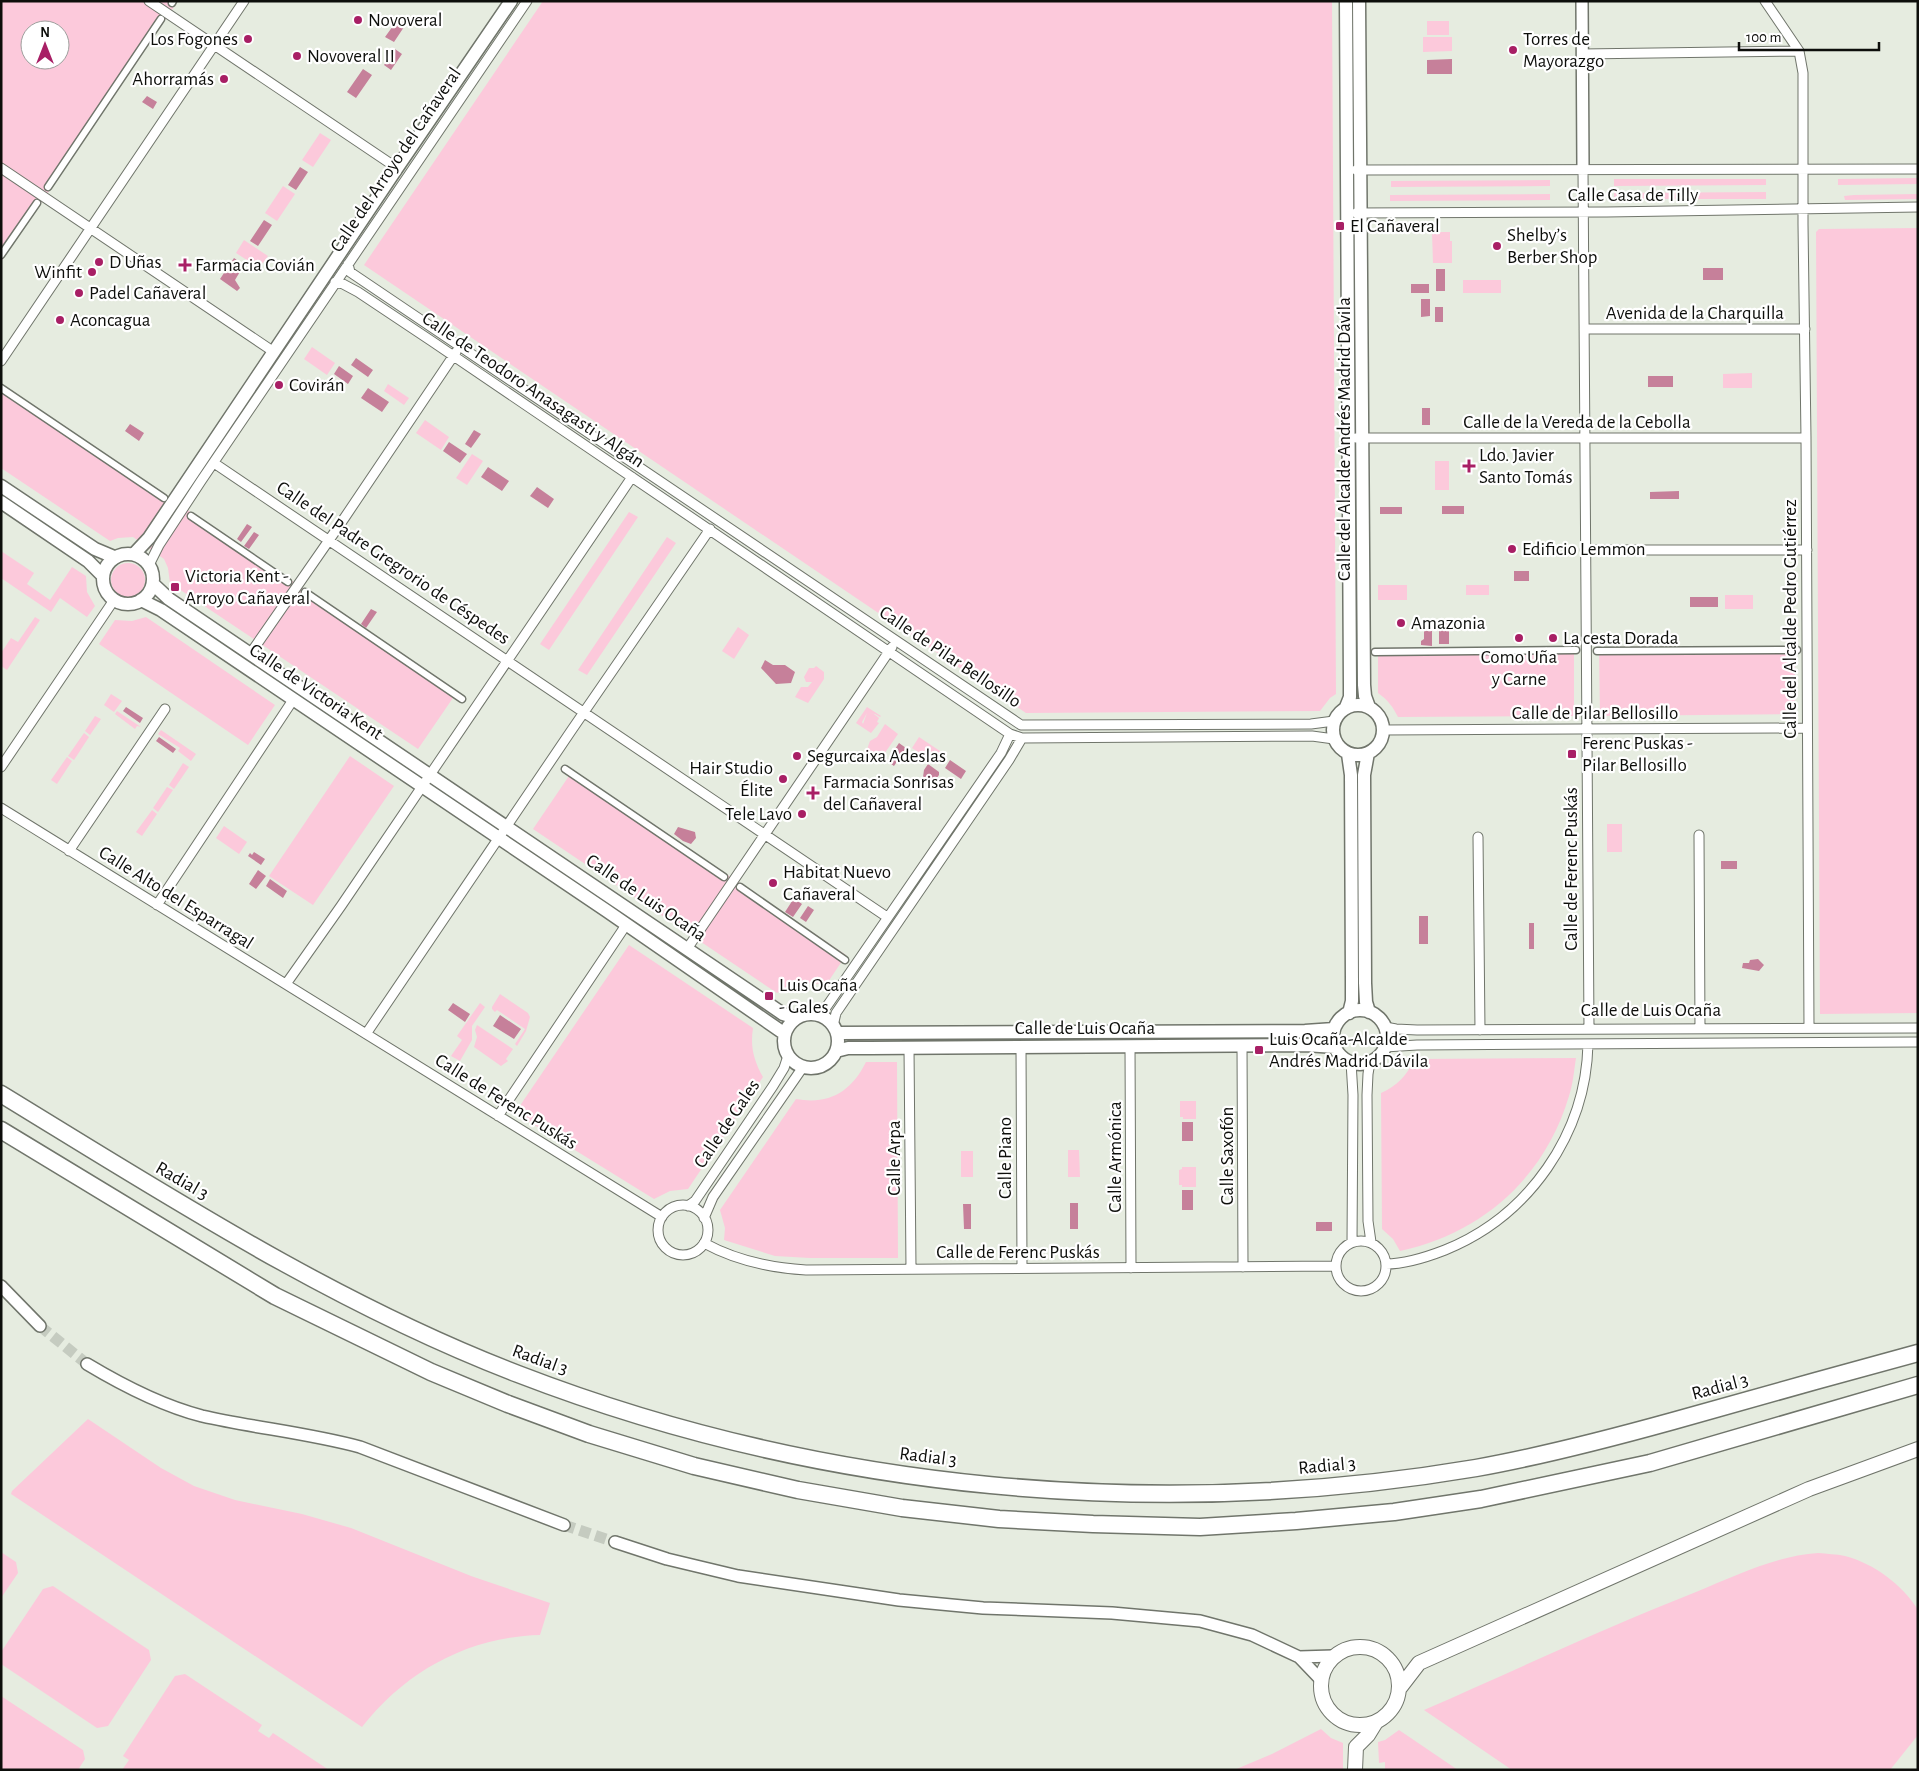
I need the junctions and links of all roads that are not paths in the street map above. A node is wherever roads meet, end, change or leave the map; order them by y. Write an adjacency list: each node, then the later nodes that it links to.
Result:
1 (149, 1): 10 (street)
2 (244, 1): 10 (street)
3 (512, 1): 14 (main road, Calle del Arroyo del Cañaveral)
4 (527, 1): 28 (street, Calle del Arroyo del Cañaveral)
5 (1346, 1): 18 (main road)
6 (1359, 1): 18 (main road)
7 (1582, 1): 12 (street)
8 (1765, 1): 11 (street)
9 (161, 20): 19 (street)
10 (214, 46): 14 (street); 26 (street)
11 (1799, 52): 12 (street); 16 (street, Calle del Alcalde Pedro Gutiérrez)
12 (1582, 54): 15 (street)
13 (1, 168): 26 (street)
14 (397, 168): 33 (main road, Calle del Arroyo del Cañaveral)
15 (1583, 169): 16 (street, Calle Casa de Tilly); 18 (street, Calle Casa de Tilly); 23 (street, Calle de Ferenc Puskás)
16 (1804, 169): 17 (street, Calle Casa de Tilly); 22 (street, Calle del Alcalde Pedro Gutiérrez)
17 (1918, 169)
18 (1354, 170): 24 (main road, Calle del Alcalde Andrés Madrid Dávila); 25 (main road, Calle del Alcalde Andrés Madrid Dávila)
19 (48, 187)
20 (37, 203): 27 (street)
21 (1918, 207): 22 (street, Calle Casa de Tilly)
22 (1804, 210): 23 (street, Calle Casa de Tilly); 31 (street, Calle del Alcalde Pedro Gutiérrez)
23 (1583, 212): 25 (street, Calle Casa de Tilly); 30 (street, Calle de Ferenc Puskás)
24 (1348, 213): 25 (street, Calle Casa de Tilly); 37 (main road, Calle del Alcalde Andrés Madrid Dávila)
25 (1362, 213): 38 (main road, Calle del Alcalde Andrés Madrid Dávila)
26 (91, 230): 33 (street); 35 (street)
27 (1, 256)
28 (348, 264): 29 (street, Calle del Arroyo del Cañaveral); 32 (street, Calle de Teodoro Anasagasti y Algán)
29 (336, 282): 34 (street, Calle de Teodoro Anasagasti y Algán); 41 (street, Calle del Arroyo del Cañaveral)
30 (1584, 329): 31 (street, Avenida de la Charquilla); 39 (street, Calle de Ferenc Puskás)
31 (1805, 329): 40 (street, Calle del Alcalde Pedro Gutiérrez)
32 (460, 346): 34 (street); 44 (street, Calle de Teodoro Anasagasti y Algán)
33 (274, 352): 52 (main road, Calle del Arroyo del Cañaveral)
34 (453, 356): 42 (street, Calle de Teodoro Anasagasti y Algán); 49 (street)
35 (1, 361)
36 (1, 388): 45 (street)
37 (1348, 438): 38 (street, Calle de la Vereda de la Cebolla); 71 (main road, Calle del Alcalde Andrés Madrid Dávila)
38 (1362, 438): 39 (street, Calle de la Vereda de la Cebolla); 72 (main road, Calle del Alcalde Andrés Madrid Dávila)
39 (1584, 438): 40 (street, Calle de la Vereda de la Cebolla); 50 (street, Calle de Ferenc Puskás)
40 (1806, 438): 51 (street, Calle del Alcalde Pedro Gutiérrez)
41 (214, 463): 49 (street, Calle del Padre Gregrorio de Céspedes); 54 (street, Calle del Arroyo del Cañaveral)
42 (632, 477): 48 (street, Calle de Teodoro Anasagasti y Algán); 68 (street)
43 (1, 486): 53 (main road)
44 (677, 492): 61 (street, Calle de Pilar Bellosillo)
45 (164, 498)
46 (1, 502): 55 (main road)
47 (190, 516): 56 (street)
48 (710, 529): 64 (street, Calle de Pilar Bellosillo); 74 (street)
49 (329, 540): 67 (street); 68 (street, Calle del Padre Gregrorio de Céspedes)
50 (1585, 550): 51 (street); 77 (street, Calle de Ferenc Puskás)
51 (1807, 550): 76 (street, Calle del Alcalde Pedro Gutiérrez)
52 (134, 554): 53 (main road); 54 (main road)
53 (114, 557): 55 (main road)
54 (149, 565): 57 (main road)
55 (102, 575): 59 (main road)
56 (288, 582)
57 (153, 584): 60 (main road); 67 (main road, Calle de Victoria Kent)
58 (305, 592): 69 (street)
59 (114, 600): 60 (main road); 84 (street)
60 (141, 600): 70 (main road, Calle de Victoria Kent)
61 (896, 641): 64 (street); 75 (street, Calle de Pilar Bellosillo)
62 (1576, 650): 66 (street)
63 (1797, 650): 65 (street)
64 (889, 651): 79 (street, Calle de Pilar Bellosillo); 92 (street)
65 (1596, 651)
66 (1374, 652)
67 (250, 654): 86 (main road, Calle de Victoria Kent)
68 (508, 660): 74 (street, Calle del Padre Gregrorio de Céspedes); 86 (street)
69 (462, 699)
70 (293, 700): 87 (main road, Calle de Victoria Kent); 99 (street)
71 (1346, 707): 72 (main road); 75 (main road)
72 (1369, 707): 78 (main road)
73 (165, 709): 96 (street)
74 (584, 711): 91 (street); 92 (street, Calle del Padre Gregrorio de Céspedes)
75 (1334, 721): 81 (main road)
76 (1806, 728): 77 (street, Calle de Pilar Bellosillo); 111 (street, Calle del Alcalde Pedro Gutiérrez)
77 (1587, 729): 78 (street, Calle de Pilar Bellosillo); 115 (street, Calle de Ferenc Puskás)
78 (1383, 730): 82 (main road)
79 (1010, 734): 80 (street, Calle de Pilar Bellosillo); 100 (street)
80 (1022, 738): 81 (street, Calle de Pilar Bellosillo); 113 (street)
81 (1334, 740): 83 (main road)
82 (1368, 753): 83 (main road); 105 (main road)
83 (1348, 754): 106 (main road)
84 (1, 767)
85 (565, 769): 97 (street)
86 (430, 775): 87 (street); 88 (main road, Calle de Victoria Kent)
87 (422, 787): 90 (main road, Calle de Victoria Kent); 104 (street)
88 (476, 806): 91 (main road, Calle de Luis Ocaña)
89 (1, 808): 96 (street, Calle Alto del Esparragal)
90 (468, 818): 95 (main road, Calle de Luis Ocaña)
91 (506, 827): 95 (street); 102 (main road, Calle de Luis Ocaña)
92 (765, 834): 100 (street, Calle del Padre Gregrorio de Céspedes); 102 (street)
93 (1699, 835): 116 (street)
94 (1478, 837): 117 (street)
95 (498, 838): 101 (main road, Calle de Luis Ocaña); 118 (street)
96 (70, 851): 99 (street, Calle Alto del Esparragal)
97 (724, 877)
98 (740, 887): 103 (street)
99 (157, 905): 104 (street, Calle Alto del Esparragal)
100 (887, 917): 108 (street)
101 (626, 925): 119 (main road, Calle de Luis Ocaña); 134 (street)
102 (687, 949): 109 (main road, Calle de Luis Ocaña)
103 (845, 960)
104 (286, 984): 107 (street, Calle Alto del Esparragal)
105 (1369, 1012): 106 (main road); 110 (main road)
106 (1349, 1013): 114 (main road)
107 (334, 1014): 118 (street, Calle de Ferenc Puskás)
108 (816, 1015): 109 (main road); 113 (main road)
109 (796, 1018): 119 (main road)
110 (1385, 1027): 117 (street, Calle de Luis Ocaña); 126 (main road)
111 (1809, 1028): 112 (street, Calle de Luis Ocaña); 116 (street, Calle de Luis Ocaña)
112 (1918, 1028)
113 (835, 1029): 114 (main road, Calle de Luis Ocaña); 128 (main road)
114 (1334, 1029): 125 (main road)
115 (1588, 1029): 116 (street, Calle de Luis Ocaña); 117 (street, Calle de Luis Ocaña)
116 (1700, 1029)
117 (1480, 1030)
118 (366, 1034): 134 (street, Calle de Ferenc Puskás)
119 (785, 1034): 129 (main road)
120 (1918, 1042): 121 (street, Calle de Luis Ocaña)
121 (1588, 1044): 126 (street, Calle de Luis Ocaña); 142 (street)
122 (1242, 1045): 123 (main road, Calle de Luis Ocaña); 125 (main road, Calle de Luis Ocaña); 144 (street, Calle Saxofón)
123 (1130, 1046): 124 (main road, Calle de Luis Ocaña); 146 (street, Calle Armónica)
124 (1021, 1047): 127 (main road, Calle de Luis Ocaña); 145 (street, Calle Piano)
125 (1335, 1047): 130 (main road)
126 (1385, 1047): 131 (main road)
127 (909, 1048): 128 (main road, Calle de Luis Ocaña); 147 (street, Calle Arpa)
128 (836, 1051): 132 (main road)
129 (788, 1056): 132 (main road); 136 (street, Calle de Gales)
130 (1351, 1062): 131 (main road); 139 (street)
131 (1370, 1062): 140 (street)
132 (803, 1067): 138 (street, Calle de Gales)
133 (1, 1094): 150 (highway, Radial 3)
134 (498, 1116): 137 (street, Calle de Ferenc Puskás)
135 (1, 1130): 152 (highway)
136 (688, 1206): 137 (street); 138 (street)
137 (662, 1217): 141 (street)
138 (704, 1218): 141 (street)
139 (1352, 1242): 140 (street); 143 (street)
140 (1371, 1242): 142 (street)
141 (704, 1243): 147 (street, Calle de Ferenc Puskás)
142 (1386, 1264): 143 (street)
143 (1336, 1266): 144 (street, Calle de Ferenc Puskás)
144 (1243, 1267): 146 (street, Calle de Ferenc Puskás)
145 (1022, 1268): 146 (street, Calle de Ferenc Puskás); 147 (street, Calle de Ferenc Puskás)
146 (1131, 1268)
147 (911, 1269)
148 (1, 1286): 149 (street)
149 (40, 1326)
150 (1918, 1353)
151 (87, 1364): 154 (street)
152 (1918, 1385)
153 (1918, 1449): 159 (main road)
154 (564, 1525)
155 (616, 1542): 157 (street)
156 (1333, 1656): 157 (street); 158 (main road); 160 (main road)
157 (1299, 1657): 160 (street)
158 (1388, 1657): 159 (main road); 161 (main road)
159 (1419, 1663): 161 (main road)
160 (1321, 1680): 162 (main road)
161 (1399, 1689): 163 (main road)
162 (1342, 1721): 163 (main road); 164 (main road)
163 (1376, 1722): 164 (main road)
164 (1356, 1747): 165 (main road)
165 (1355, 1770)

